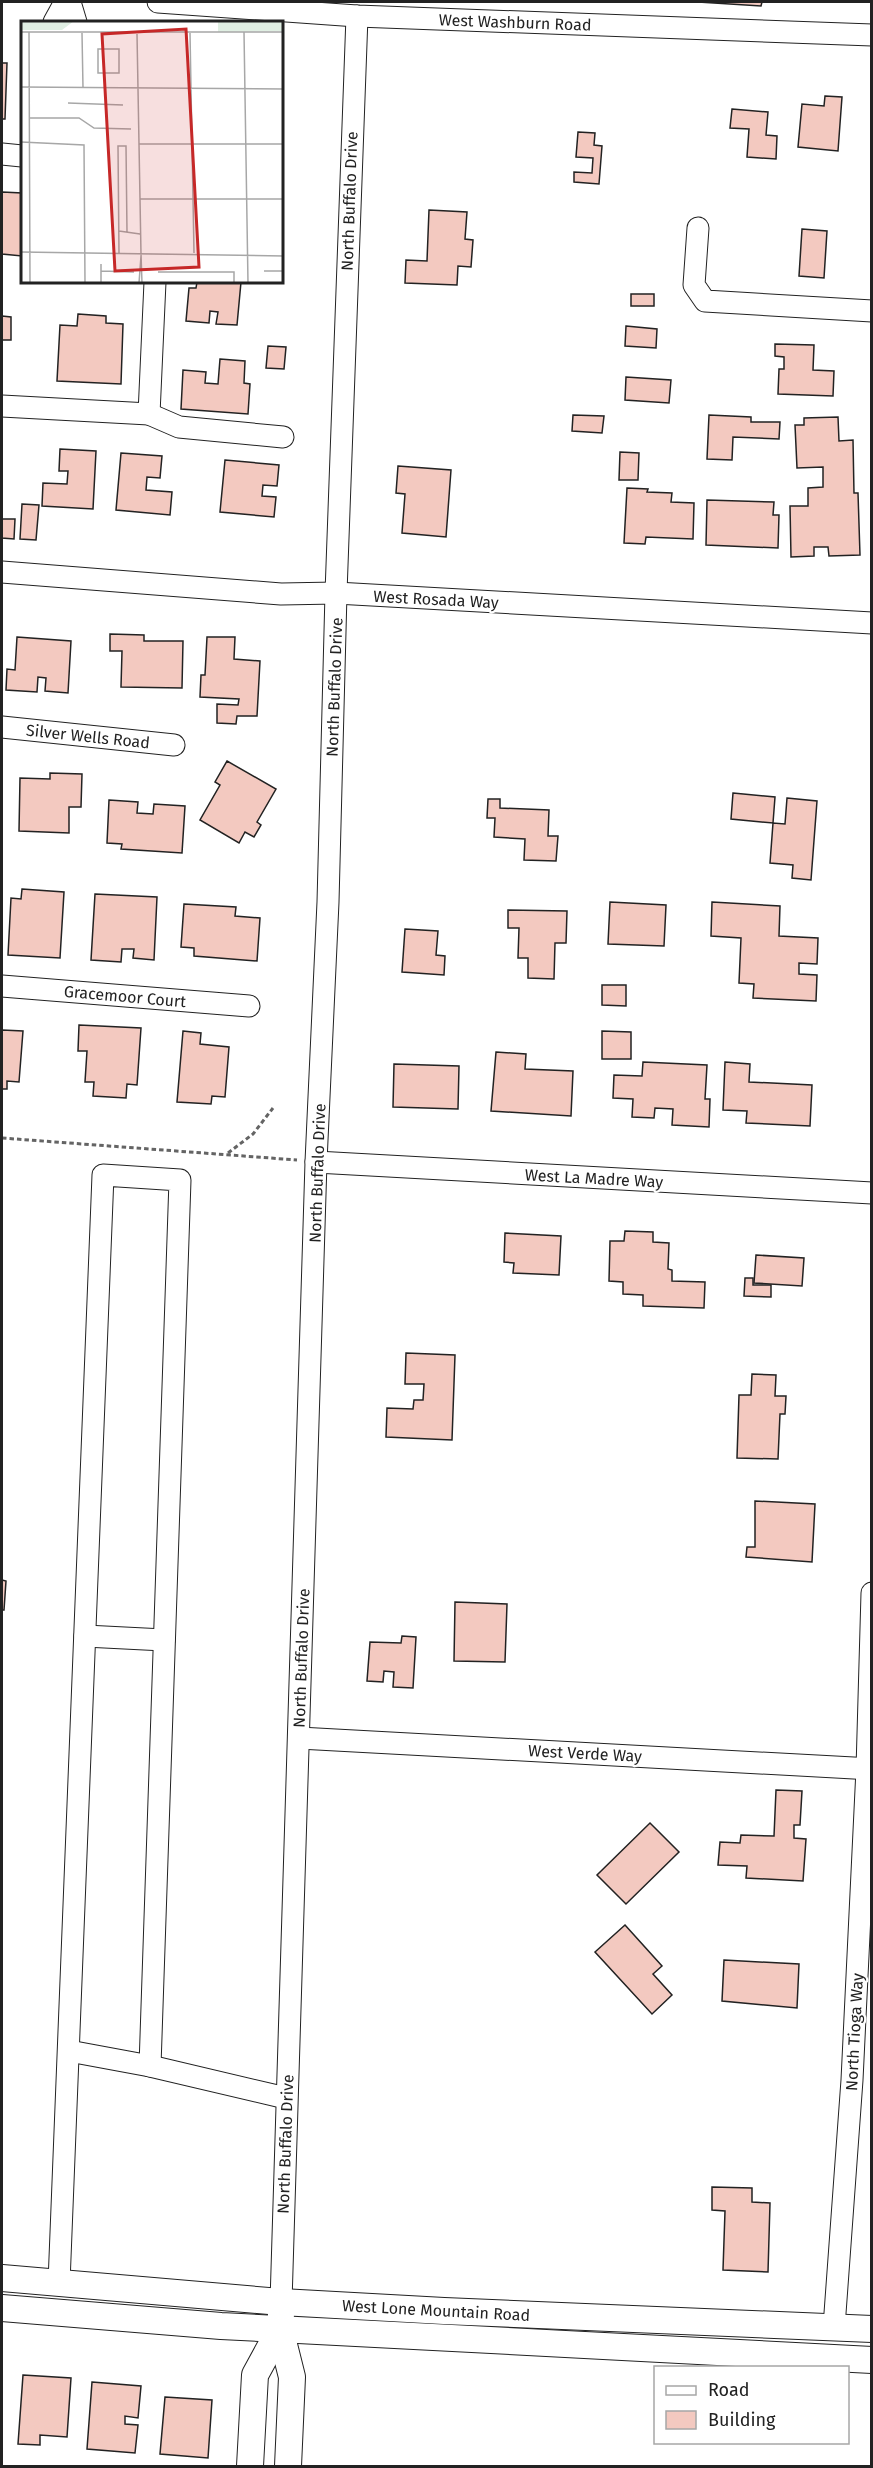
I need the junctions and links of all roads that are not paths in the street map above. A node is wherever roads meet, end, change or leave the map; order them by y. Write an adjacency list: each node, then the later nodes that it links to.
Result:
1 (65, 2): 5 (street)
2 (70, 2): 6 (street)
3 (158, 2): 4 (street, West Washburn Road)
4 (357, 16): 7 (street, West Washburn Road); 17 (street, North Buffalo Drive)
5 (55, 21)
6 (76, 21)
7 (872, 35)
8 (2, 154): 9 (street)
9 (21, 156)
10 (698, 228): 12 (street)
11 (155, 284): 14 (street)
12 (872, 311)
13 (2, 406): 14 (street)
14 (149, 414): 15 (street)
15 (284, 437)
16 (2, 572): 17 (street, West Rosada Way)
17 (336, 593): 18 (street, West Rosada Way); 23 (street, North Buffalo Drive)
18 (872, 623)
19 (2, 727): 20 (street, Silver Wells Road)
20 (174, 745)
21 (2, 986): 22 (street, Gracemoor Court)
22 (249, 1006)
23 (316, 1162): 24 (street, West La Madre Way); 28 (street, North Buffalo Drive)
24 (872, 1193)
25 (872, 1593): 29 (street, North Tioga Way)
26 (85, 1636): 27 (street); 27 (street); 30 (street)
27 (164, 1640): 31 (street)
28 (299, 1738): 29 (street, West Verde Way); 33 (street, North Buffalo Drive)
29 (869, 1769): 32 (street, North Tioga Way)
30 (69, 2051): 31 (street); 35 (street)
31 (150, 2066): 33 (street)
32 (862, 2080): 38 (street, North Tioga Way)
33 (286, 2098): 36 (street, North Buffalo Drive)
34 (2, 2278): 35 (main road, West Lone Mountain Road)
35 (59, 2283): 36 (main road, West Lone Mountain Road)
36 (281, 2302): 38 (main road, West Lone Mountain Road); 39 (main road, North Buffalo Drive)
37 (2, 2308): 39 (main road, West Lone Mountain Road)
38 (834, 2327): 40 (main road, West Lone Mountain Road)
39 (280, 2329): 41 (main road, West Lone Mountain Road); 42 (main road, North Buffalo Drive); 43 (main road, North Buffalo Drive)
40 (872, 2329)
41 (872, 2360)
42 (250, 2466)
43 (288, 2466)

